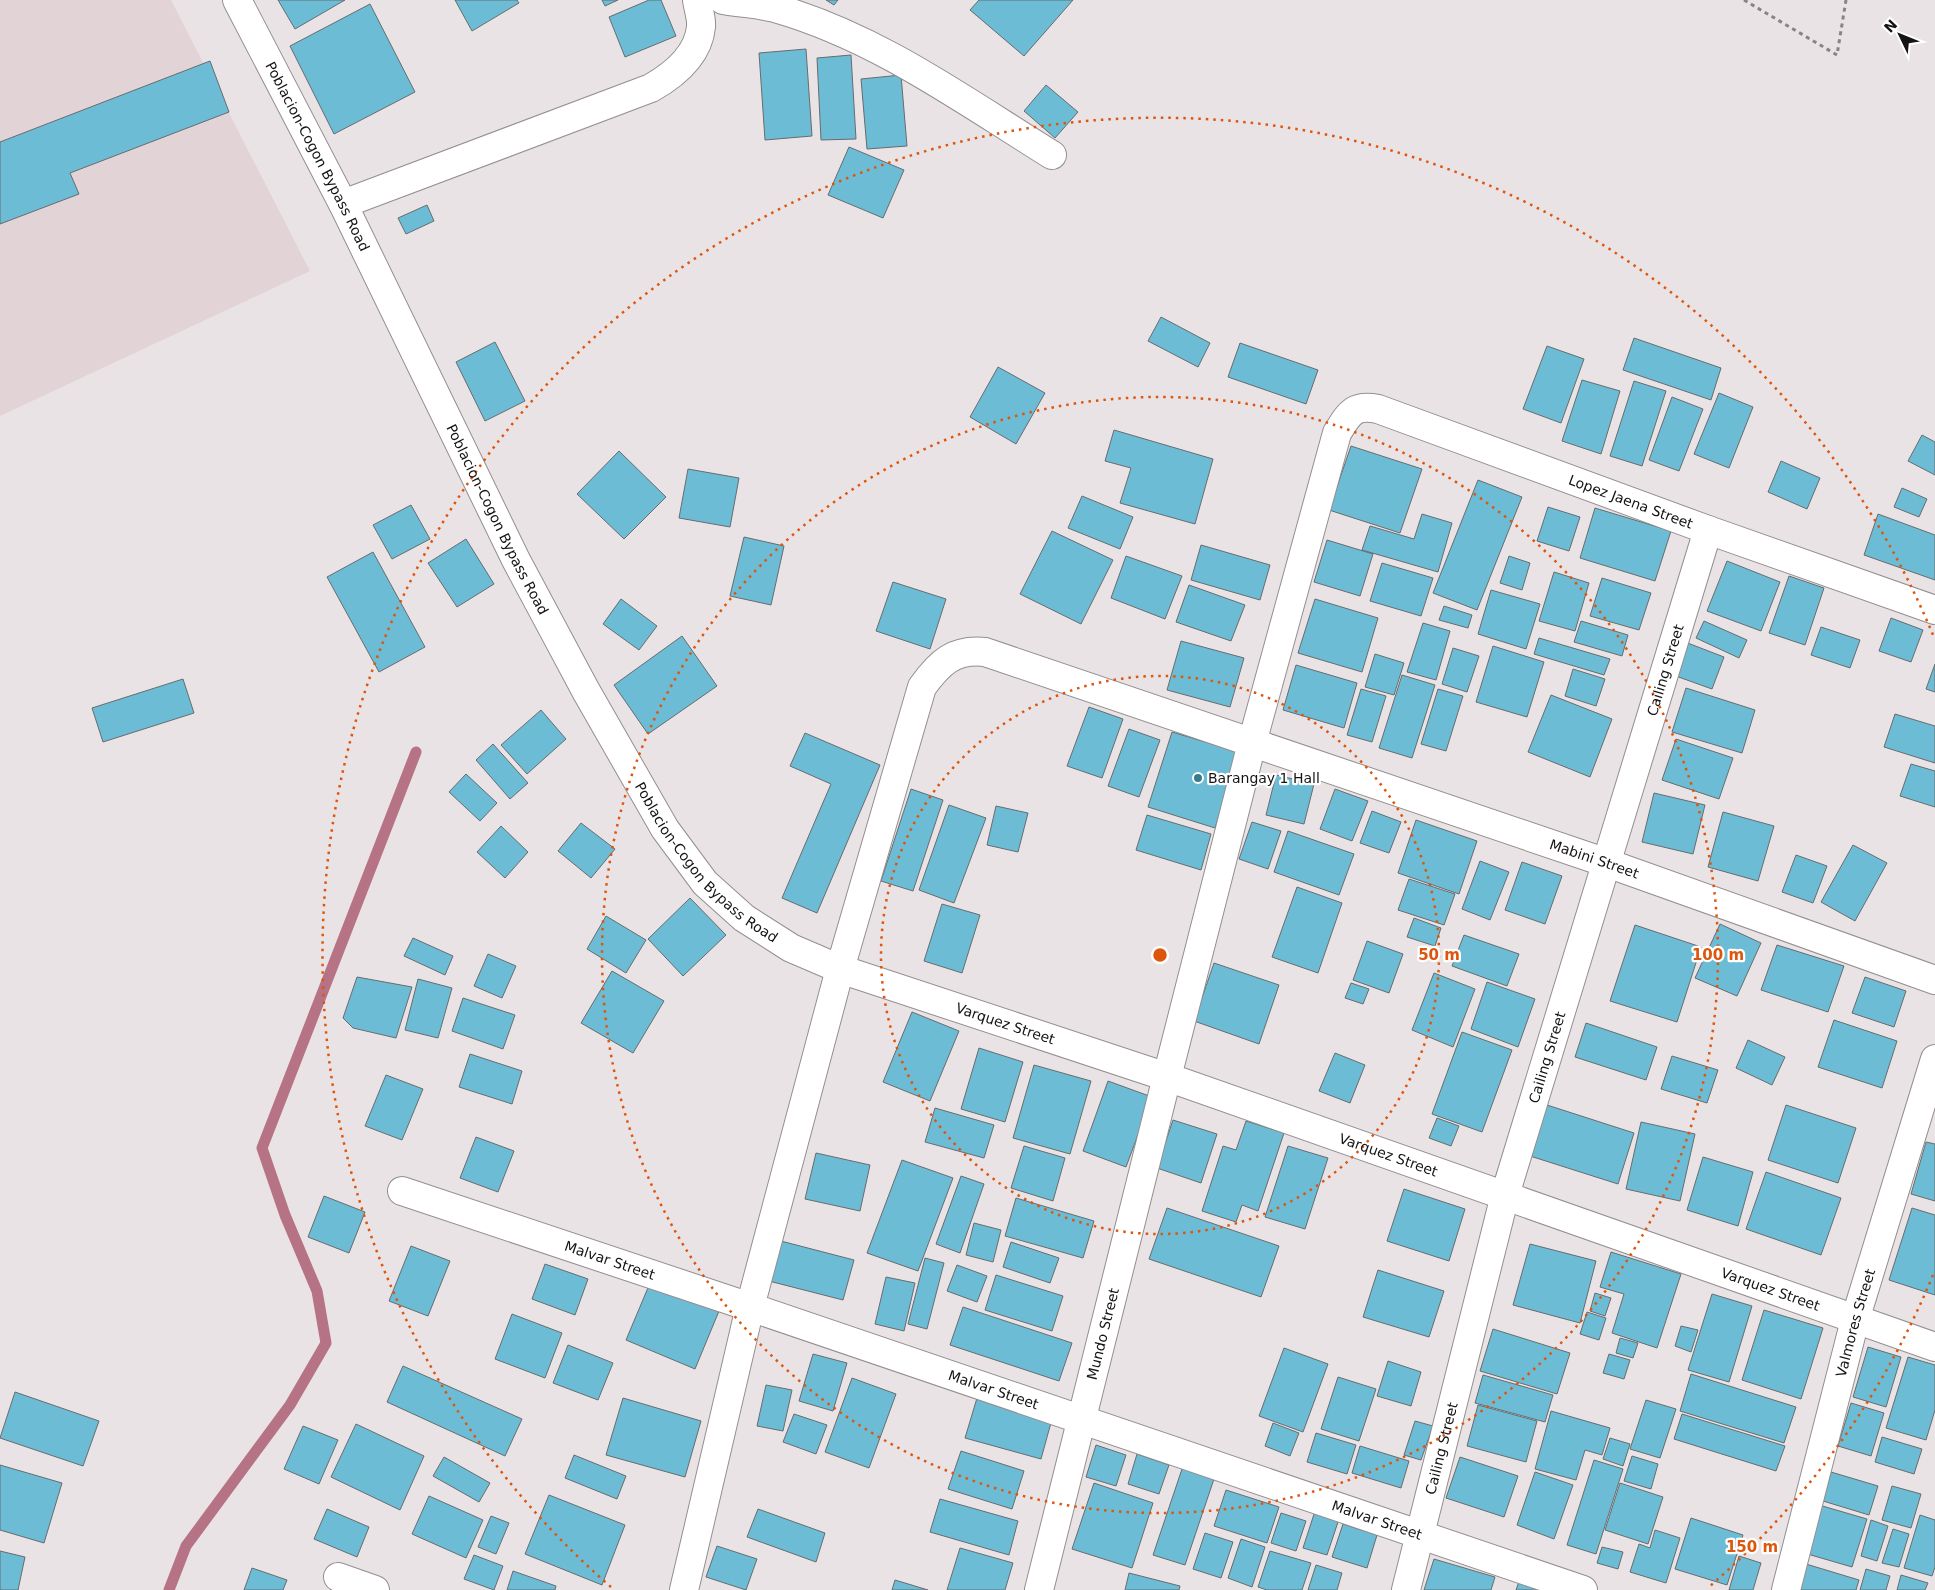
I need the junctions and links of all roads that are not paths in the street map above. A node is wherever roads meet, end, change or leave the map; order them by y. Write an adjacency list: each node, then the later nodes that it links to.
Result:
1 (237, 0): 5 (street, Poblacion-Cogon Bypass Road)
2 (697, 0): 5 (street)
3 (723, 0): 4 (street)
4 (1052, 155)
5 (343, 204): 11 (street, Poblacion-Cogon Bypass Road)
6 (1337, 434): 7 (street, Lopez Jaena Street); 9 (street, Mundo Street)
7 (1708, 530): 8 (street, Lopez Jaena Street); 10 (street, Cailing Street)
8 (1935, 610)
9 (1252, 743): 10 (street, Mabini Street); 11 (street, Mabini Street); 14 (street, Mundo Street)
10 (1607, 863): 12 (street, Mabini Street); 16 (street, Cailing Street)
11 (840, 969): 14 (street, Varquez Street); 17 (street, Mabini Street)
12 (1935, 980)
13 (1935, 1059): 18 (street, Valmores Street)
14 (1167, 1077): 16 (street, Varquez Street); 20 (street, Mundo Street)
15 (402, 1191): 17 (street, Malvar Street)
16 (1505, 1195): 18 (street, Varquez Street); 21 (street, Cailing Street)
17 (750, 1307): 20 (street, Malvar Street); 24 (street, Mabini Street)
18 (1855, 1320): 19 (street, Varquez Street); 28 (street, Valmores Street)
19 (1935, 1347)
20 (1082, 1420): 21 (street, Malvar Street); 25 (street, Mundo Street)
21 (1420, 1534): 26 (street, Cailing Street); 27 (street, Malvar Street)
22 (338, 1577): 23 (street)
23 (375, 1590)
24 (684, 1590)
25 (1038, 1590)
26 (1406, 1590)
27 (1583, 1590)
28 (1786, 1590)

